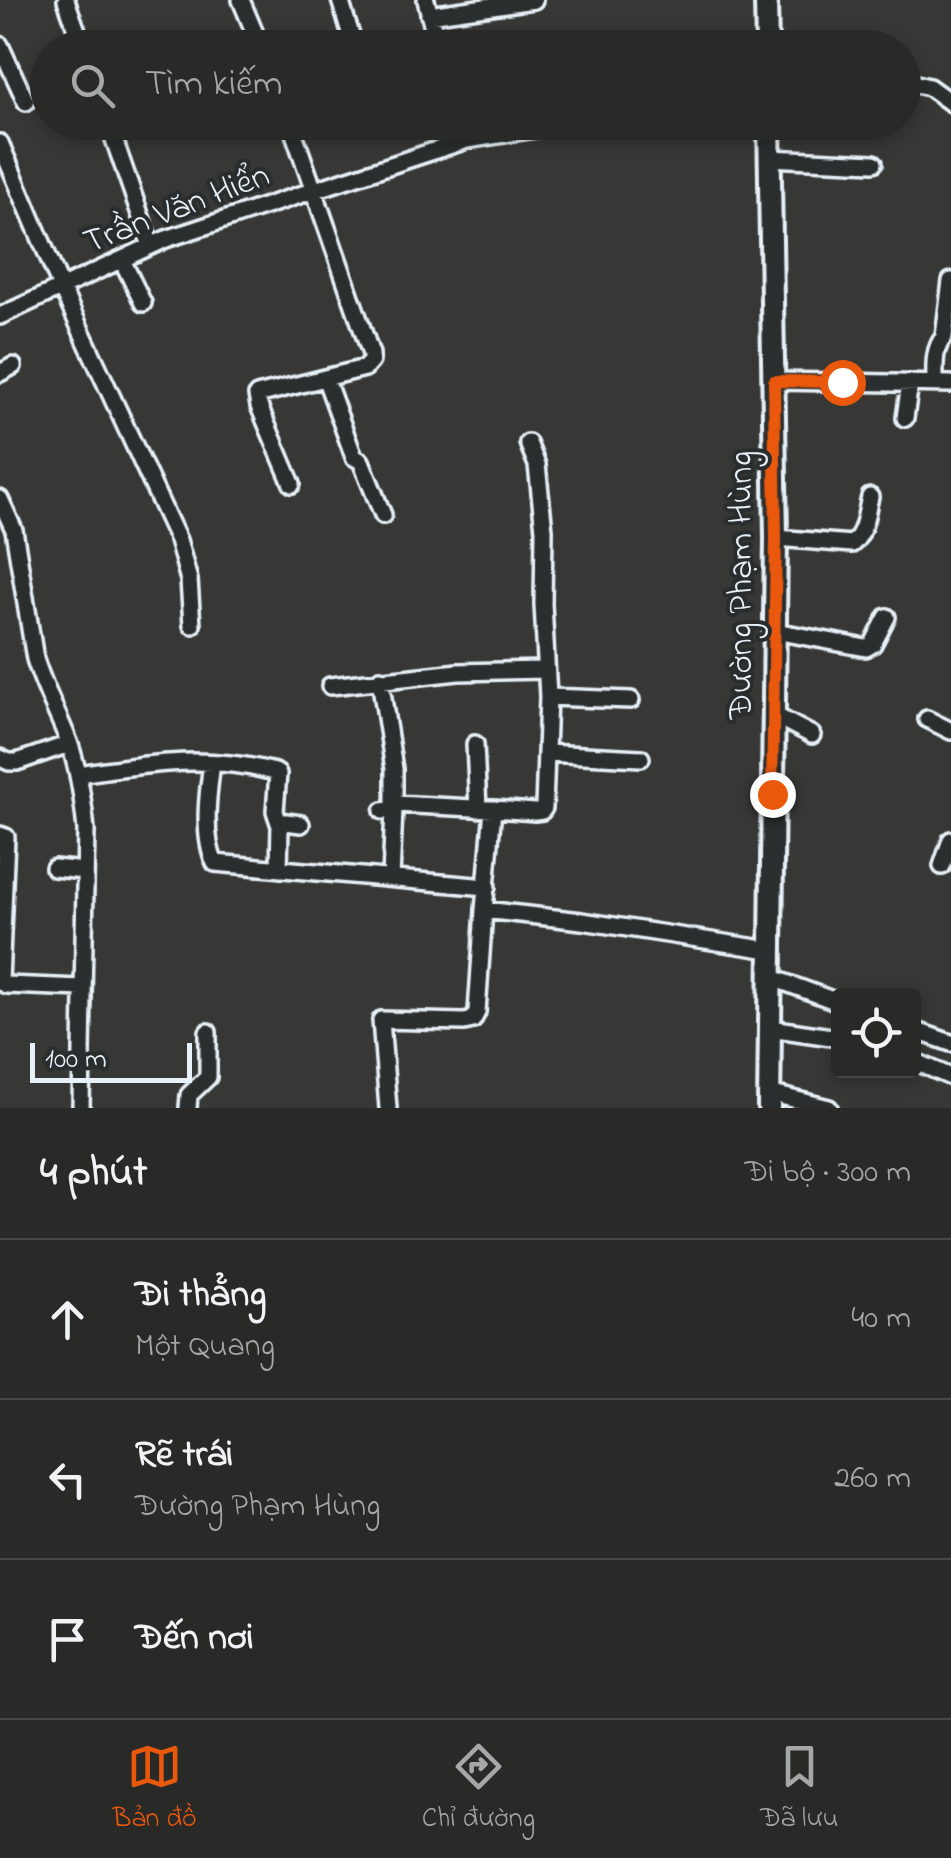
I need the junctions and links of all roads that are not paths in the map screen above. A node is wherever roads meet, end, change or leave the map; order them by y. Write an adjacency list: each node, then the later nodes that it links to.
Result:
1 (66, 0): 7 (street)
2 (241, 0): 8 (street)
3 (340, 0): 9 (street)
4 (534, 0): 6 (street)
5 (766, 0): 10 (main road)
6 (428, 8)
7 (76, 30)
8 (254, 30)
9 (349, 30)
10 (767, 30)
11 (0, 45): 13 (street)
12 (921, 84): 14 (street)
13 (26, 102)
14 (951, 103)
15 (114, 140): 23 (street)
16 (296, 140): 22 (street)
17 (440, 140): 22 (street, Trần Văn Hiển)
18 (770, 140): 20 (main road, Đường Phạm Hùng)
19 (0, 142): 25 (street)
20 (770, 158): 21 (street); 30 (main road, Đường Phạm Hùng)
21 (874, 163)
22 (311, 184): 23 (street, Trần Văn Hiển); 29 (street)
23 (151, 246): 24 (street, Trần Văn Hiển)
24 (122, 260): 25 (street, Trần Văn Hiển); 27 (street)
25 (57, 277): 28 (street, Trần Văn Hiển); 42 (street)
26 (951, 282): 32 (street)
27 (143, 304)
28 (0, 316)
29 (326, 380): 35 (street); 38 (street)
30 (774, 381): 31 (street); 40 (main road, Đường Phạm Hùng)
31 (910, 383): 32 (street); 33 (street)
32 (943, 383)
33 (904, 418)
34 (528, 443): 44 (street)
35 (292, 484)
36 (870, 497): 40 (street)
37 (0, 499): 39 (street)
38 (382, 514)
39 (7, 530): 53 (street)
40 (776, 538): 43 (main road, Đường Phạm Hùng)
41 (887, 618): 43 (street)
42 (192, 626)
43 (775, 631): 49 (main road, Đường Phạm Hùng)
44 (546, 670): 45 (street); 47 (street)
45 (380, 679): 46 (street); 60 (street)
46 (330, 686)
47 (548, 697): 48 (street); 55 (street)
48 (631, 700)
49 (774, 716): 52 (street); 73 (main road, Đường Phạm Hùng)
50 (927, 719): 51 (street)
51 (951, 731)
52 (812, 735)
53 (69, 744): 56 (street); 59 (street)
54 (475, 744): 61 (street)
55 (546, 753): 57 (street); 61 (street)
56 (0, 758)
57 (641, 758)
58 (212, 762): 59 (street); 62 (street); 68 (street)
59 (78, 774): 69 (street)
60 (391, 808): 61 (street); 70 (street)
61 (486, 809): 71 (street)
62 (279, 821): 63 (street); 68 (street)
63 (301, 824)
64 (0, 834): 75 (street)
65 (951, 840): 66 (street)
66 (942, 866)
67 (54, 868): 69 (street)
68 (279, 869): 70 (street)
69 (85, 870): 76 (street)
70 (390, 878): 71 (street)
71 (486, 887): 72 (street)
72 (484, 910): 73 (street); 88 (street)
73 (770, 950): 74 (main road, Đường Phạm Hùng)
74 (770, 977): 77 (street); 78 (main road, Đường Phạm Hùng)
75 (0, 982): 76 (street)
76 (82, 988): 86 (street)
77 (831, 999)
78 (770, 1028): 81 (street); 85 (main road, Đường Phạm Hùng)
79 (208, 1032): 87 (street)
80 (921, 1032): 82 (street)
81 (831, 1037)
82 (951, 1043)
83 (921, 1064): 84 (street)
84 (951, 1077)
85 (769, 1100): 89 (street)
86 (81, 1108)
87 (188, 1108)
88 (388, 1108)
89 (829, 1108)

